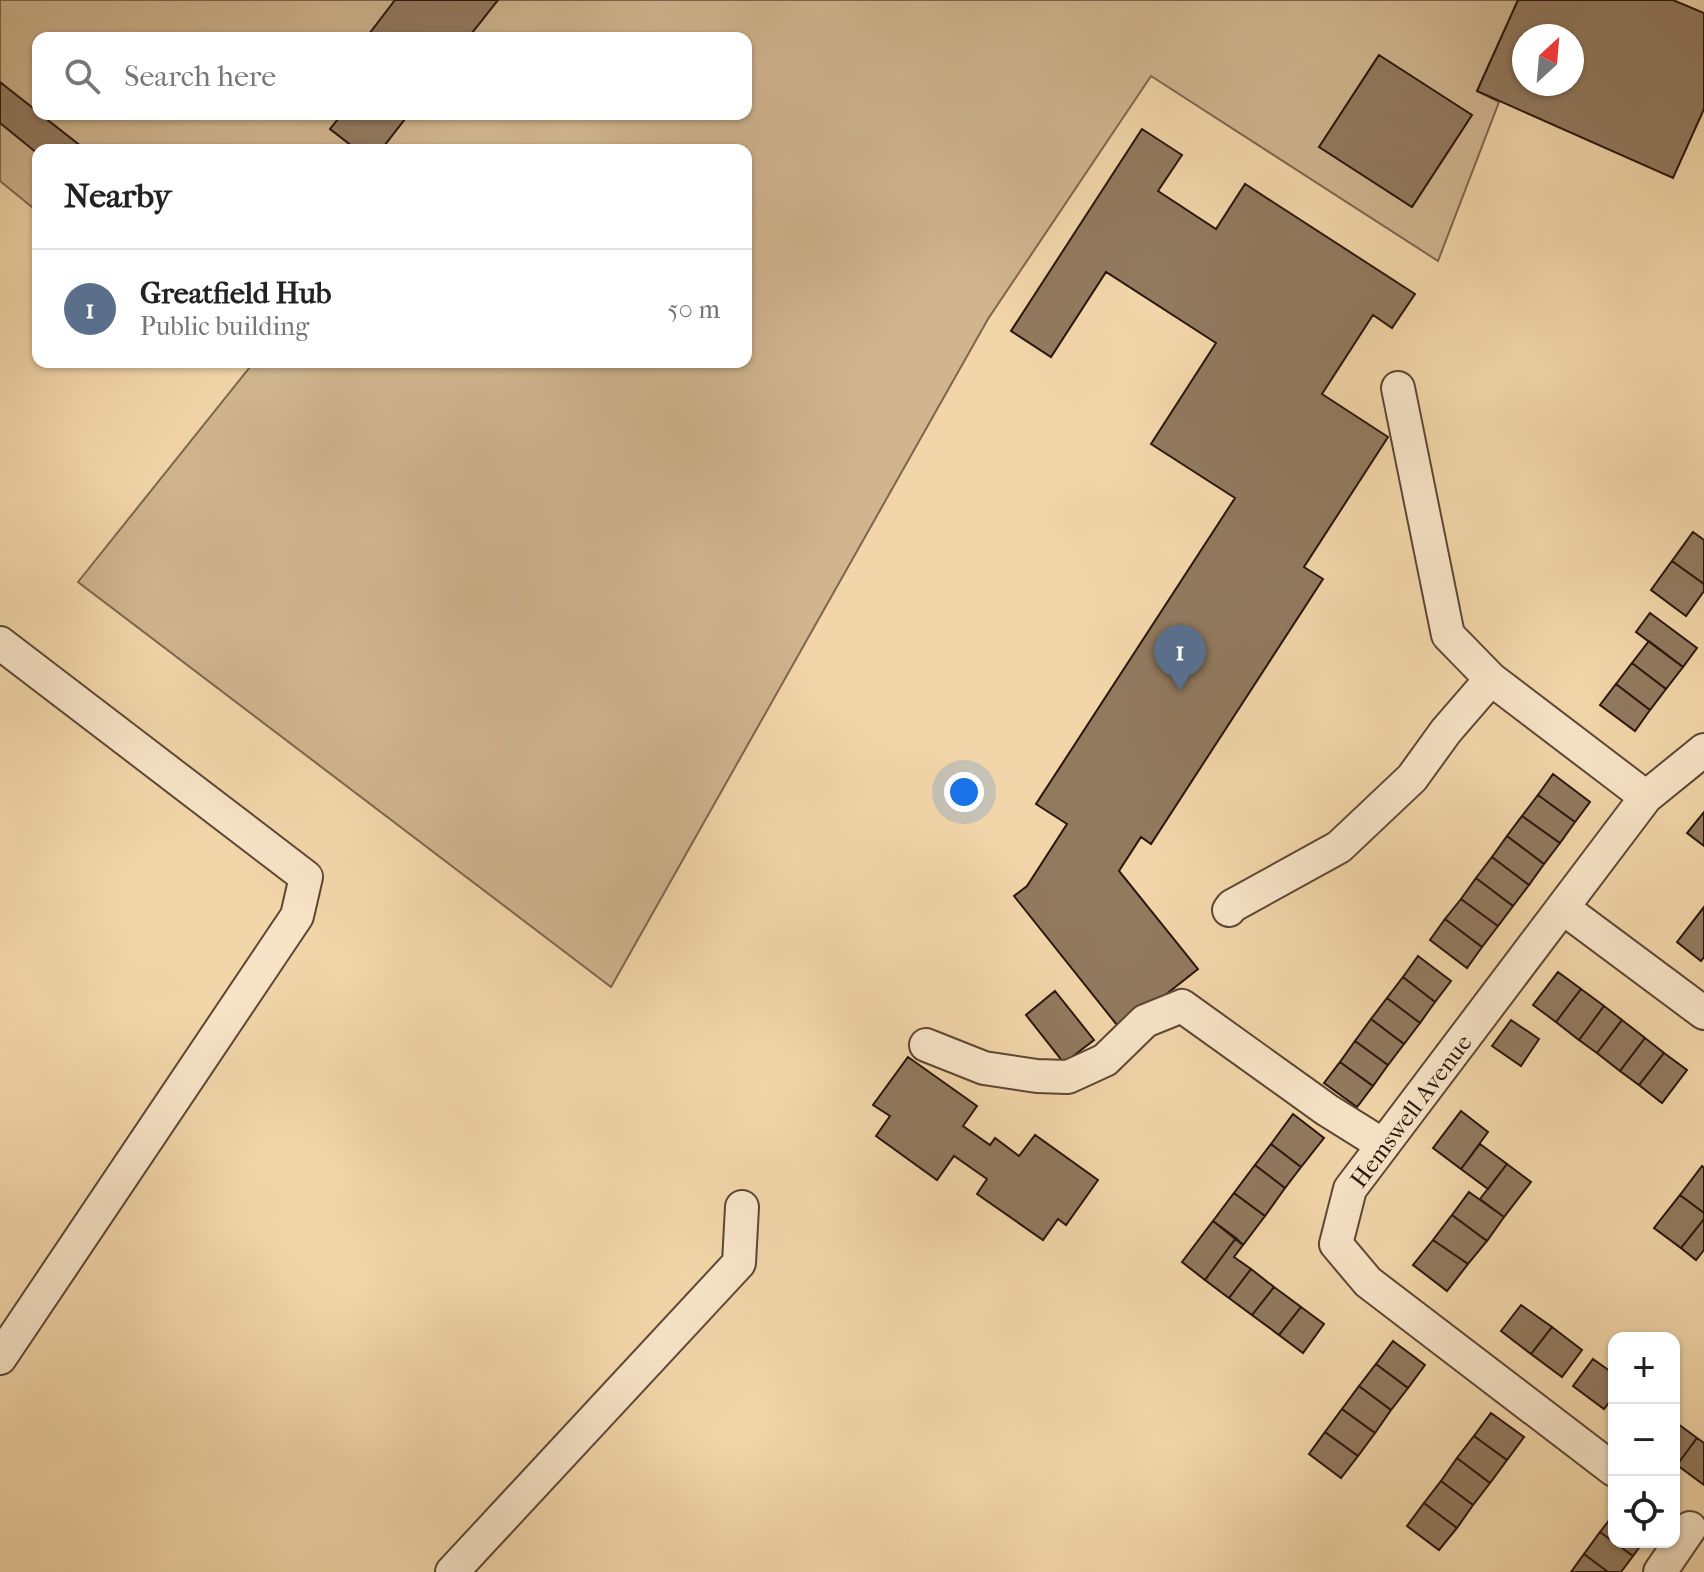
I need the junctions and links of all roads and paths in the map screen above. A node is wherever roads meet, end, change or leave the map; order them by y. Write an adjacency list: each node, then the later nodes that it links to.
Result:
1 (1398, 388): 3 (street)
2 (0, 643): 12 (street)
3 (1491, 679): 5 (street); 7 (street)
4 (1704, 750): 5 (street, Hemswell Avenue)
5 (1646, 797): 6 (street, Hemswell Avenue)
6 (1563, 908): 8 (street); 10 (street, Hemswell Avenue)
7 (1229, 910)
8 (1704, 1013)
9 (926, 1045): 10 (street)
10 (1383, 1145): 13 (street, Hemswell Avenue)
11 (742, 1207): 15 (street)
12 (0, 1358)
13 (1608, 1465)
14 (1689, 1527): 16 (street)
15 (452, 1572)
16 (1660, 1572)

